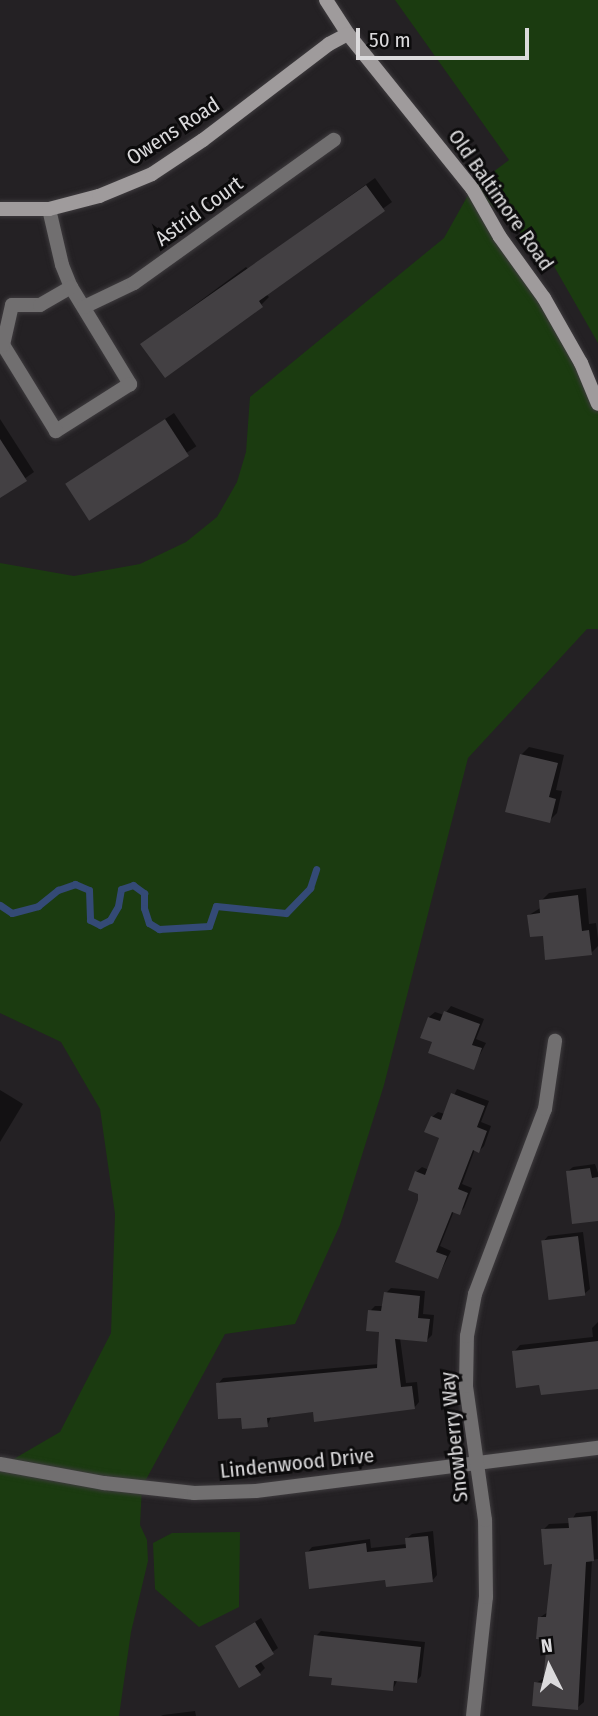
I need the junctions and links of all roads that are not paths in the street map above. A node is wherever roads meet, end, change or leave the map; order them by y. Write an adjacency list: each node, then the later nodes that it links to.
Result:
1 (326, 0): 2 (street, Old Baltimore Road)
2 (348, 34): 5 (street, Owens Road); 8 (street, Old Baltimore Road)
3 (334, 140): 7 (street, Astrid Court)
4 (0, 209): 5 (street, Owens Road)
5 (49, 209): 6 (street)
6 (71, 286): 7 (street); 7 (street)
7 (84, 307)
8 (598, 404)
9 (555, 1041): 12 (street, Snowberry Way)
10 (598, 1448): 12 (street, Lindenwood Drive)
11 (0, 1464): 12 (street, Lindenwood Drive)
12 (476, 1464): 13 (street, Snowberry Way)
13 (473, 1716)

